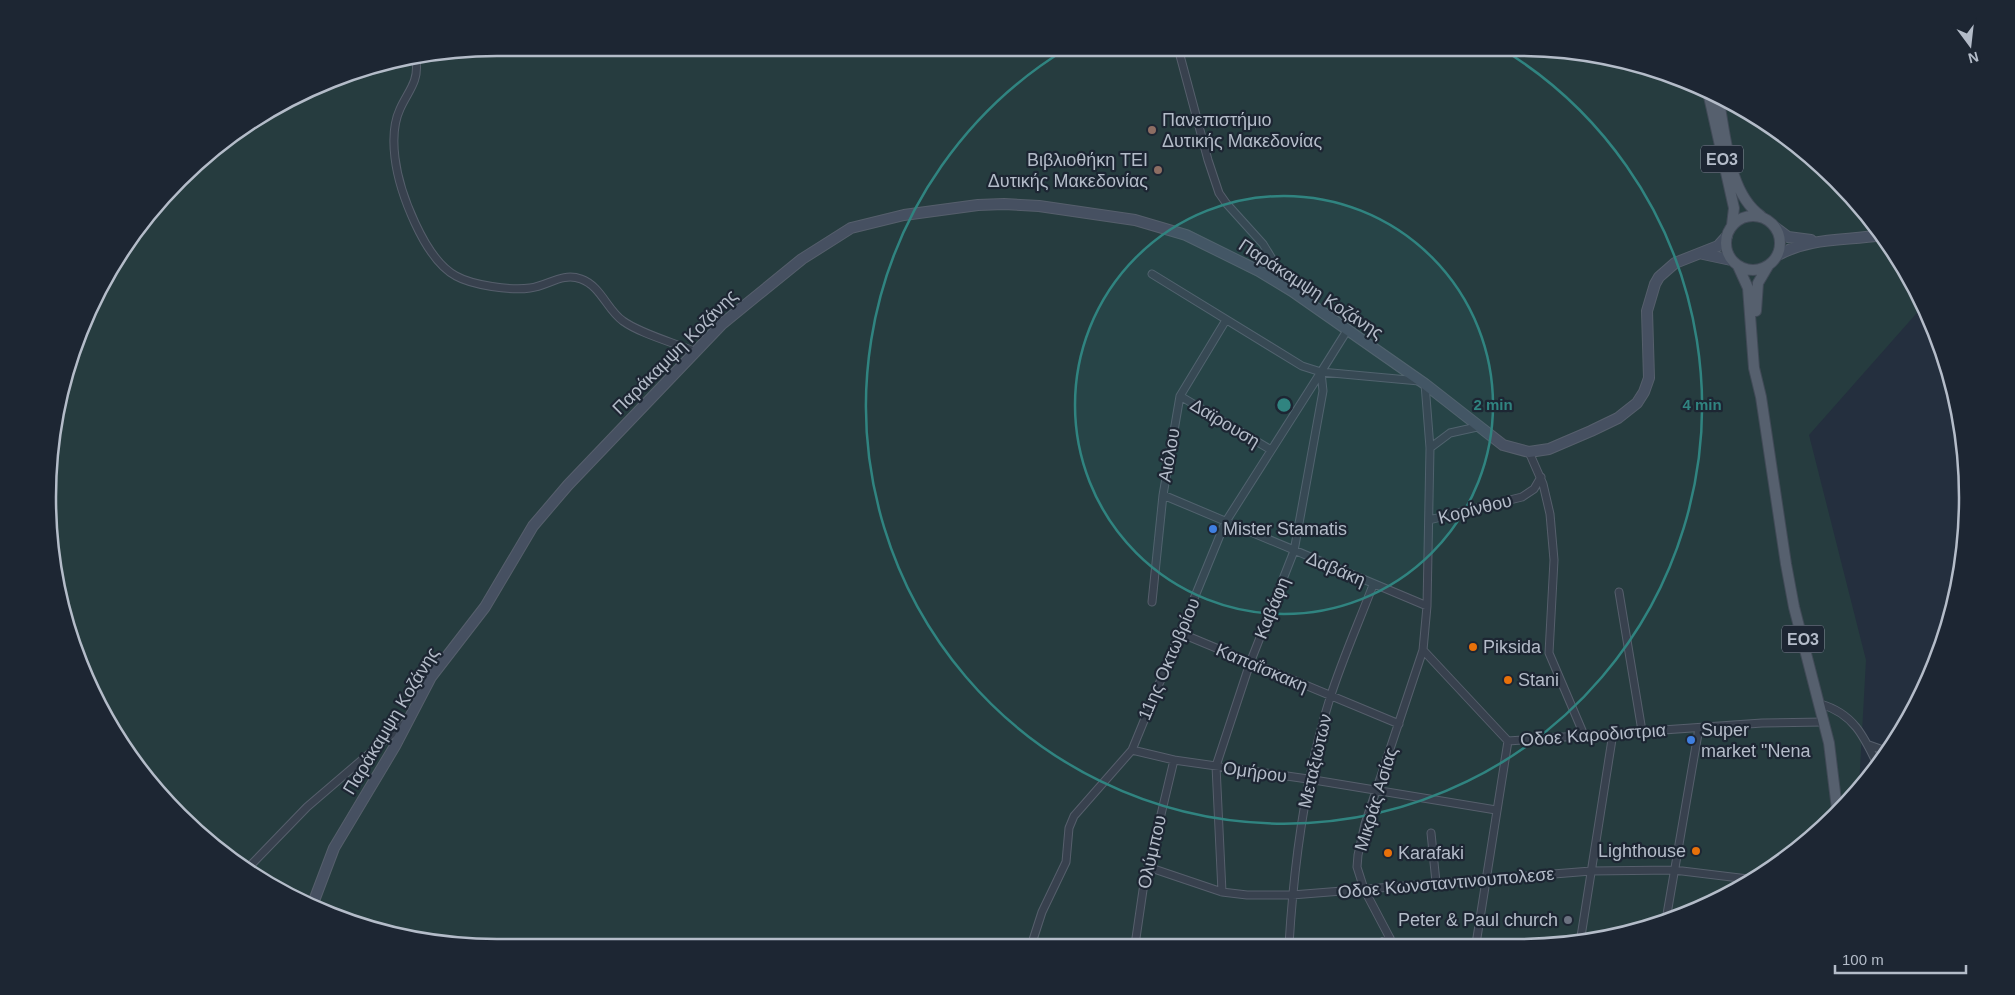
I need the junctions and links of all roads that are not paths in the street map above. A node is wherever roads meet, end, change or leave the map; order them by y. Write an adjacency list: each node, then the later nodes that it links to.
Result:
1 (1180, 56): 16 (street)
2 (416, 64): 19 (street)
3 (1710, 101): 6 (main road, ΕΟ3)
4 (1720, 106): 5 (main road, ΕΟ3)
5 (1762, 217): 6 (main road); 7 (main road, ΕΟ3)
6 (1732, 226): 9 (main road, ΕΟ3)
7 (1776, 228): 10 (main road); 12 (main road)
8 (1872, 235): 10 (main road)
9 (1727, 236): 11 (main road, Παράκαμψη Κοζάνης); 13 (main road, ΕΟ3)
10 (1820, 240): 12 (main road)
11 (1702, 254): 13 (main road); 27 (main road, Παράκαμψη Κοζάνης)
12 (1778, 255): 14 (main road, ΕΟ3)
13 (1735, 263): 14 (main road); 23 (main road, ΕΟ3)
14 (1768, 266): 23 (main road, ΕΟ3)
15 (1152, 274): 17 (street)
16 (1292, 291): 18 (main road, Παράκαμψη Κοζάνης); 19 (main road, Παράκαμψη Κοζάνης)
17 (1226, 320): 20 (street); 22 (street, Αιόλου)
18 (1348, 329): 20 (street); 21 (main road, Παράκαμψη Κοζάνης)
19 (696, 352): 42 (main road, Παράκαμψη Κοζάνης)
20 (1320, 372): 21 (street); 26 (street, 11ης Οκτωβρίου); 32 (street, Καβάφη)
21 (1423, 383): 24 (main road, Παράκαμψη Κοζάνης); 25 (street)
22 (1180, 396): 26 (street, Δαϊρουση); 29 (street, Αιόλου)
23 (1761, 397): 41 (main road, ΕΟ3)
24 (1477, 427): 25 (street); 27 (main road, Παράκαμψη Κοζάνης)
25 (1430, 448): 30 (street)
26 (1271, 450): 31 (street, 11ης Οκτωβρίου)
27 (1529, 452): 28 (street)
28 (1541, 477): 30 (street, Κορίνθου); 48 (street)
29 (1162, 495): 31 (street, Δαβάκη); 35 (street, Αιόλου)
30 (1429, 520): 36 (street)
31 (1225, 523): 32 (street, Δαβάκη); 37 (street, 11ης Οκτωβρίου)
32 (1294, 551): 33 (street, Δαβάκη); 39 (street, Καβάφη)
33 (1373, 585): 36 (street, Δαβάκη); 40 (street, Μεταξιωτων)
34 (1619, 592): 46 (street)
35 (1152, 602)
36 (1427, 606): 38 (street)
37 (1180, 633): 39 (street, Καπαΐσκακη); 52 (street, 11ης Οκτωβρίου)
38 (1423, 650): 44 (street, Μικράς Ασίας); 49 (street, Oδοε Καροδιστρια)
39 (1250, 663): 40 (street, Καπαΐσκακη); 55 (street, Καβάφη)
40 (1330, 697): 44 (street, Καπαΐσκακη); 56 (street, Μεταξιωτων)
41 (1820, 704): 43 (main road, ΕΟ3); 50 (street)
42 (408, 720): 61 (street); 71 (main road, Παράκαμψη Κοζάνης)
43 (1824, 722): 45 (street, Oδοε Καροδιστρια); 58 (main road, ΕΟ3)
44 (1399, 724): 57 (street, Μικράς Ασίας)
45 (1699, 728): 46 (street, Oδοε Καροδιστρια); 63 (street)
46 (1642, 731): 47 (street, Oδοε Καροδιστρια)
47 (1613, 733): 48 (street, Oδοε Καροδιστρια); 64 (street)
48 (1584, 735): 49 (street, Oδοε Καροδιστρια)
49 (1508, 741): 59 (street)
50 (1869, 745): 51 (street); 53 (street)
51 (1880, 749)
52 (1132, 750): 54 (street, Ομήρου); 74 (street, 11ης Οκτωβρίου)
53 (1874, 757)
54 (1174, 760): 55 (street, Ομήρου); 62 (street, Ολύμπου)
55 (1216, 766): 56 (street, Ομήρου); 69 (street, Καβάφη)
56 (1308, 779): 57 (street, Ομήρου); 70 (street, Μεταξιωτων)
57 (1377, 790): 59 (street, Ομήρου); 68 (street, Μικράς Ασίας)
58 (1837, 801)
59 (1496, 810): 66 (street)
60 (1431, 833): 67 (street)
61 (252, 864)
62 (1148, 867): 69 (street, Oδοε Κωνσταντινουπολεσε); 75 (street, Ολύμπου)
63 (1674, 870): 64 (street, Oδοε Κωνσταντινουπολεσε); 65 (street, Oδοε Κωνσταντινουπολεσε); 72 (street)
64 (1591, 871): 66 (street, Oδοε Κωνσταντινουπολεσε); 73 (street)
65 (1741, 878)
66 (1485, 879): 67 (street, Oδοε Κωνσταντινουπολεσε); 78 (street)
67 (1436, 882): 68 (street, Oδοε Κωνσταντινουπολεσε)
68 (1364, 889): 70 (street, Oδοε Κωνσταντινουπολεσε); 77 (street, Μικράς Ασίας)
69 (1222, 892): 70 (street, Oδοε Κωνσταντινουπολεσε)
70 (1292, 895): 76 (street, Μεταξιωτων)
71 (315, 899)
72 (1667, 912)
73 (1581, 934)
74 (1033, 939)
75 (1136, 939)
76 (1288, 939)
77 (1390, 939)
78 (1477, 939)

